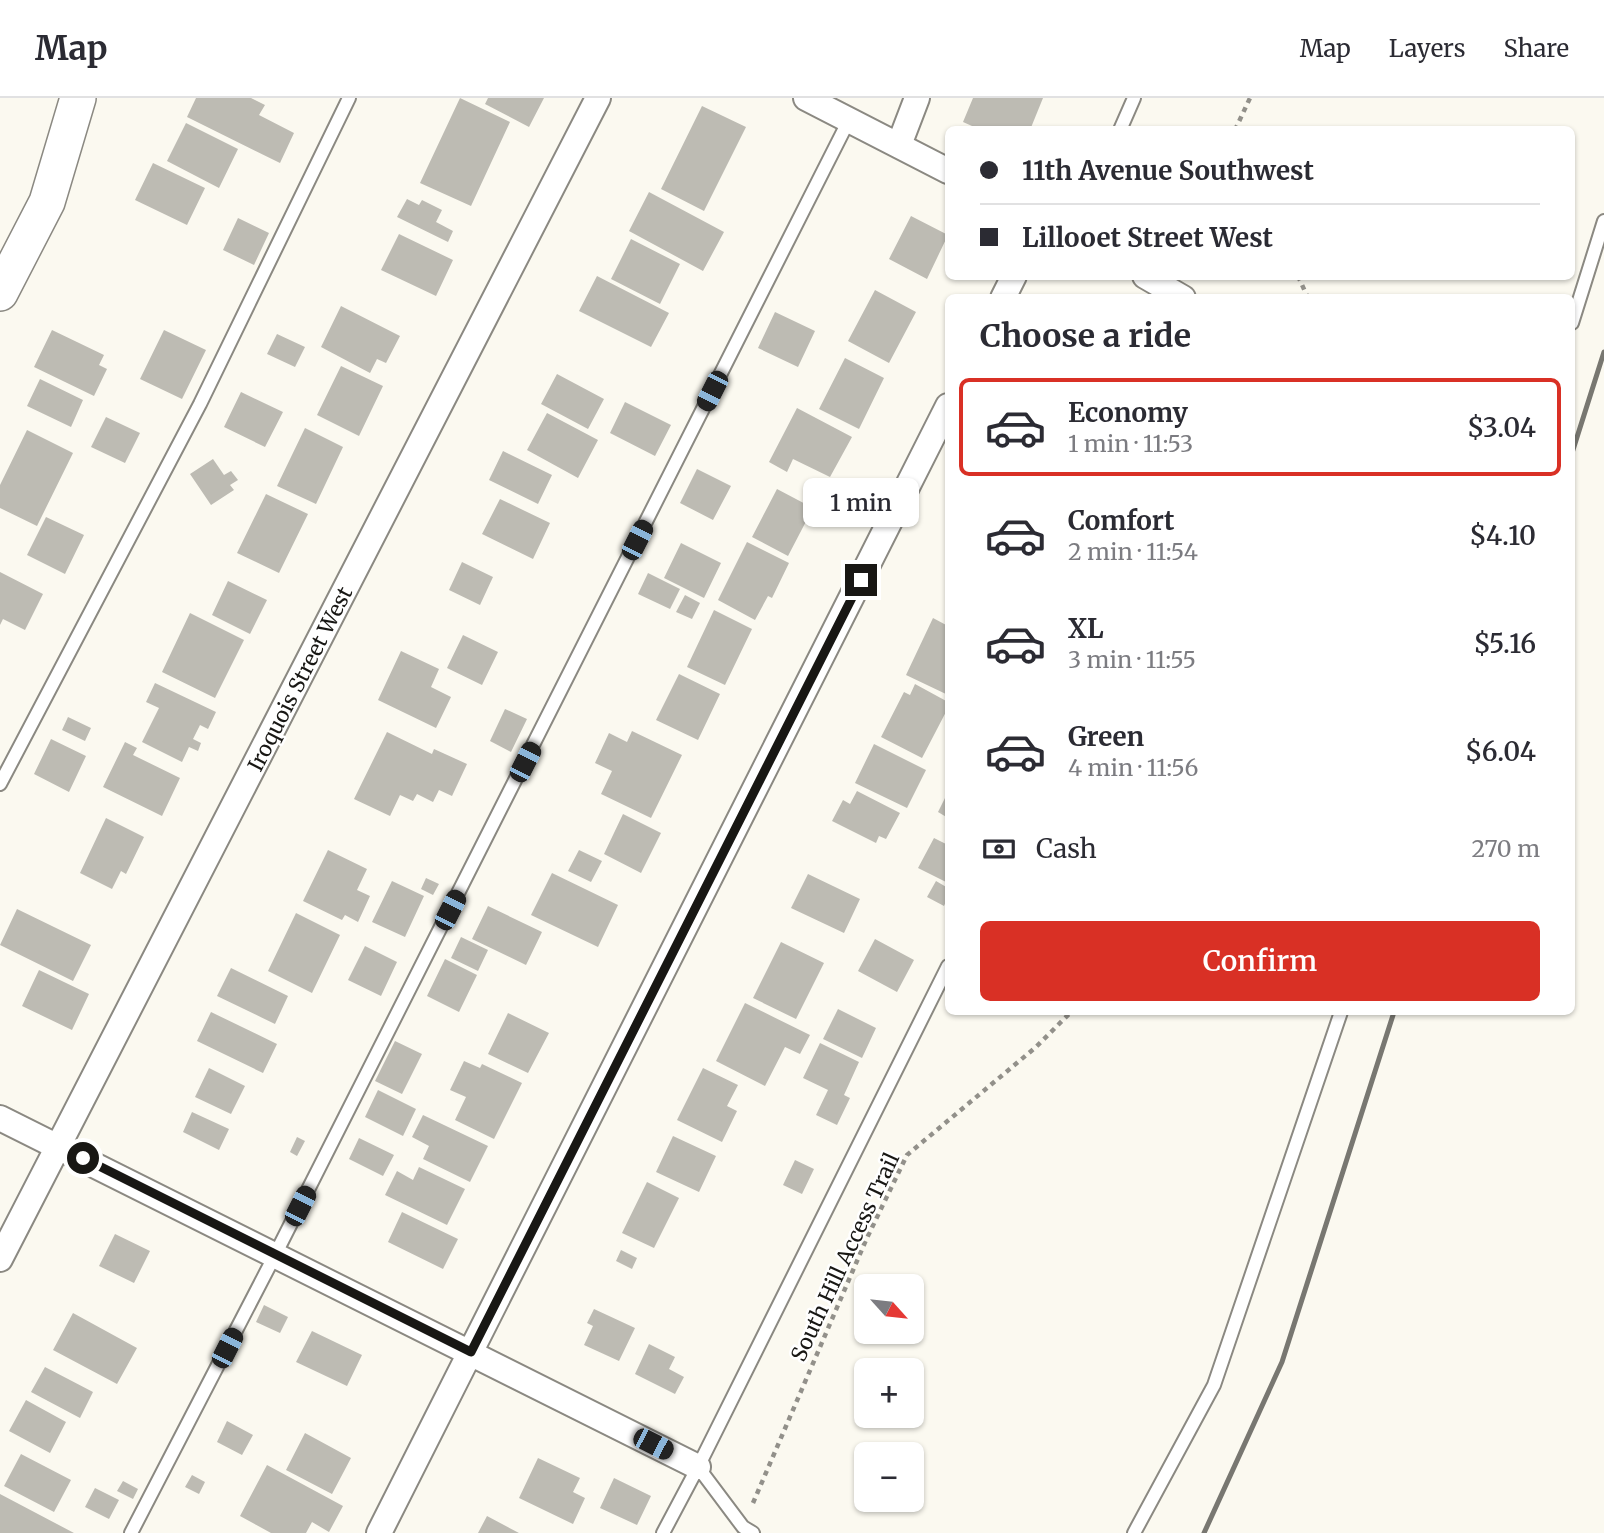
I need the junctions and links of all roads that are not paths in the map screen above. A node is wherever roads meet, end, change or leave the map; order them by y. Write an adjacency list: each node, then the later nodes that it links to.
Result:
1 (78, 98): 12 (street)
2 (103, 98): 12 (street)
3 (349, 98): 19 (lane)
4 (598, 98): 23 (street, Iroquois Street West)
5 (806, 98): 8 (street)
6 (917, 98): 10 (street)
7 (1134, 98): 9 (lane)
8 (849, 120): 10 (street); 24 (lane)
9 (1122, 126)
10 (899, 145): 11 (street)
11 (945, 169)
12 (47, 202): 15 (street)
13 (1604, 221): 17 (lane)
14 (1152, 280): 16 (street)
15 (0, 293)
16 (1176, 294)
17 (1575, 313)
18 (945, 411): 26 (street)
19 (0, 784)
20 (945, 972): 27 (lane)
21 (1340, 1015): 32 (lane)
22 (0, 1118): 23 (street)
23 (59, 1146): 24 (street); 25 (street, Iroquois Street West)
24 (275, 1255): 26 (street); 29 (lane)
25 (0, 1259)
26 (471, 1352): 27 (street); 30 (street)
27 (698, 1467): 28 (lane); 31 (lane)
28 (748, 1530)
29 (131, 1533)
30 (379, 1533)
31 (663, 1533)
32 (1134, 1533)

